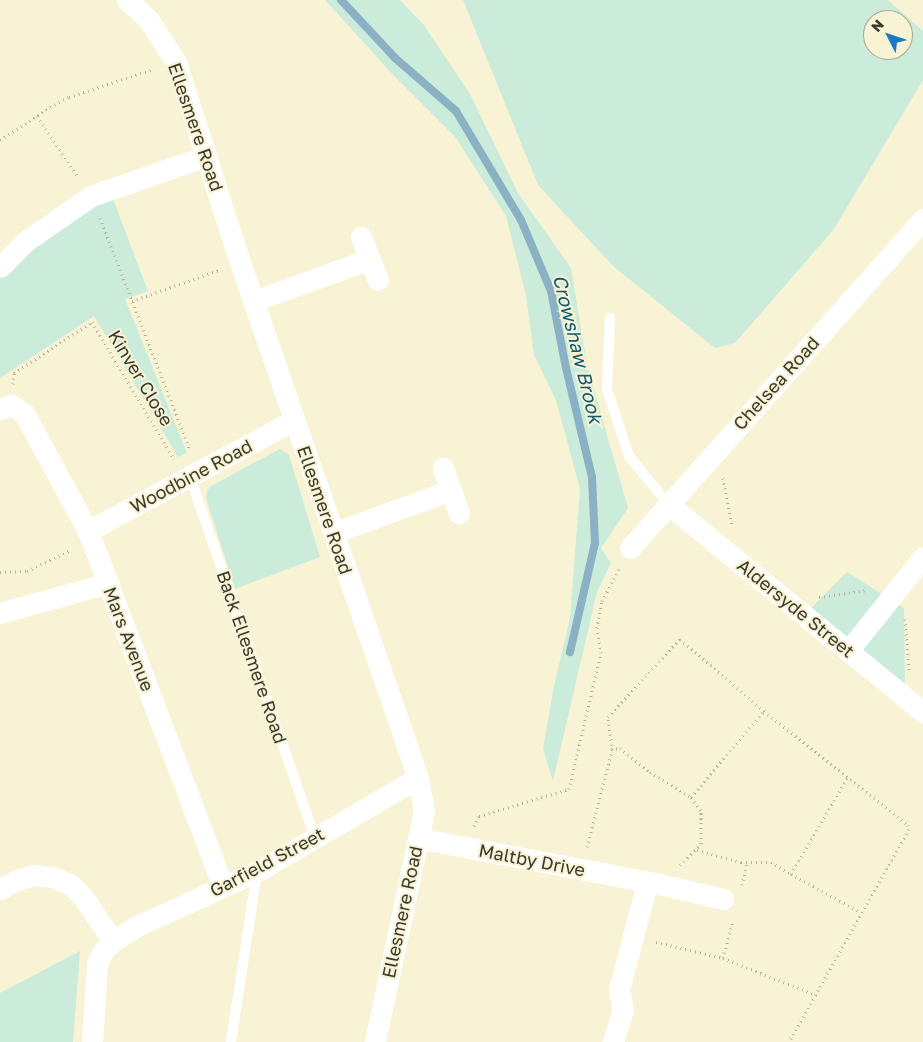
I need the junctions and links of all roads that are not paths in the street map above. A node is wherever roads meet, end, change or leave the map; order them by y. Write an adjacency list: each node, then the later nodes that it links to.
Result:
1 (127, 0): 2 (street, Ellesmere Road)
2 (206, 156): 6 (street); 8 (street, Ellesmere Road)
3 (923, 219): 15 (street, Chelsea Road)
4 (361, 237): 5 (street)
5 (370, 259): 7 (street); 8 (street)
6 (0, 266)
7 (378, 280)
8 (254, 301): 11 (street, Ellesmere Road)
9 (610, 318): 15 (lane)
10 (6, 407): 18 (street, Mars Avenue)
11 (294, 420): 13 (street, Woodbine Road); 17 (street, Ellesmere Road)
12 (443, 468): 14 (street)
13 (191, 476): 18 (street, Woodbine Road); 26 (lane, Back Ellesmere Road)
14 (450, 490): 16 (street); 17 (street)
15 (668, 504): 19 (street, Chelsea Road); 23 (street, Aldersyde Street)
16 (459, 513)
17 (333, 533): 25 (street, Ellesmere Road)
18 (90, 536): 21 (street, Mars Avenue)
19 (630, 548)
20 (923, 557): 23 (street)
21 (108, 583): 22 (street); 30 (street, Mars Avenue)
22 (0, 613)
23 (848, 651): 24 (street, Aldersyde Street)
24 (923, 712)
25 (418, 778): 26 (street, Garfield Street); 27 (street, Ellesmere Road)
26 (315, 837): 28 (street, Garfield Street)
27 (418, 838): 29 (street, Maltby Drive); 36 (street, Ellesmere Road)
28 (258, 871): 30 (street, Garfield Street); 35 (lane)
29 (653, 884): 32 (street, Maltby Drive); 37 (street)
30 (223, 887): 33 (street, Garfield Street)
31 (0, 889): 33 (street)
32 (723, 899)
33 (113, 941): 34 (street, Garfield Street)
34 (92, 1042)
35 (231, 1042)
36 (375, 1042)
37 (613, 1042)

